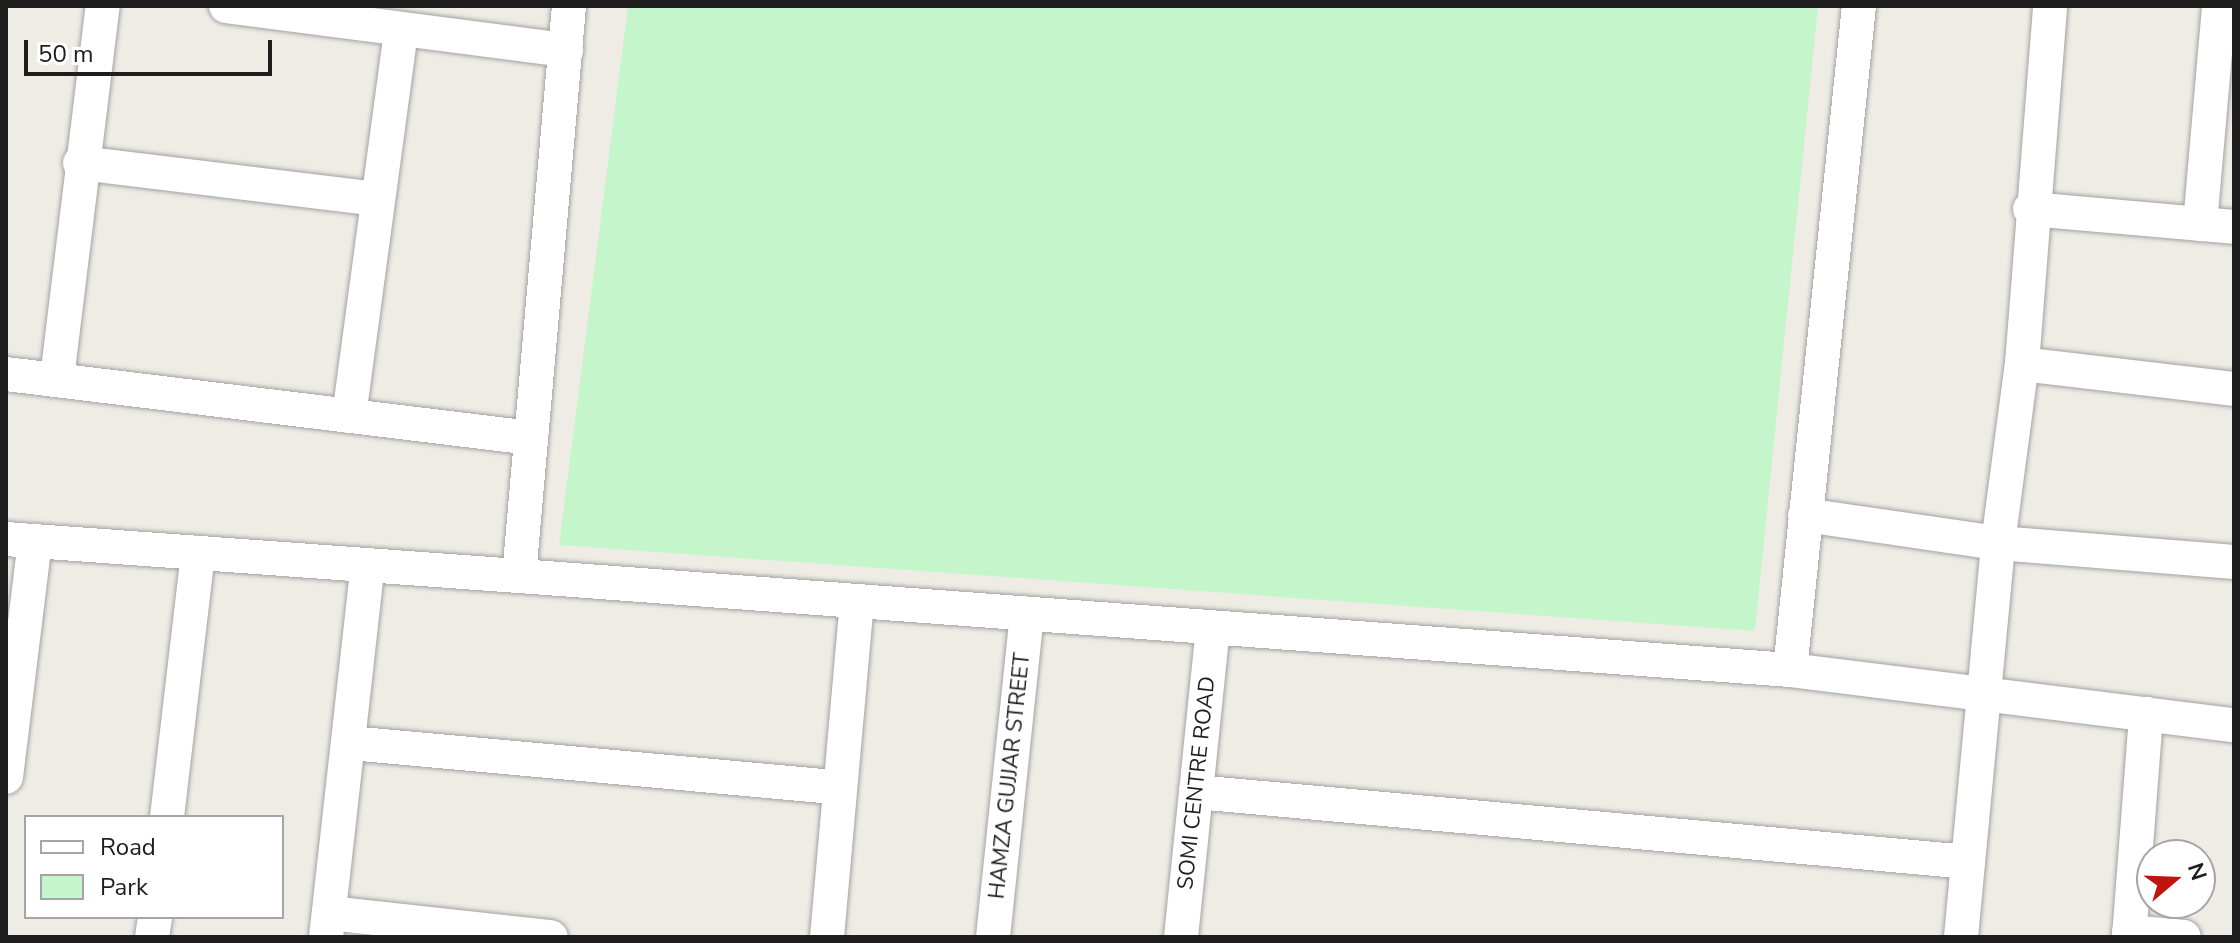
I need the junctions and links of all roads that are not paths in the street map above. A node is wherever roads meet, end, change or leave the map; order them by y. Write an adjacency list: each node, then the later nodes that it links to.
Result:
1 (103, 6): 9 (street)
2 (226, 6): 7 (street)
3 (569, 6): 8 (street)
4 (1859, 6): 20 (street)
5 (2050, 6): 11 (street)
6 (2223, 16): 12 (street)
7 (401, 29): 8 (street); 10 (street)
8 (566, 50): 19 (street)
9 (80, 163): 10 (street); 16 (street)
10 (378, 199): 18 (street)
11 (2030, 209): 12 (street); 14 (street)
12 (2200, 224): 13 (street)
13 (2234, 227)
14 (2022, 364): 17 (street); 22 (street)
15 (6, 374): 16 (street)
16 (57, 378): 18 (street)
17 (2234, 389)
18 (349, 416): 19 (street)
19 (531, 438): 26 (street)
20 (1805, 515): 22 (street); 30 (street)
21 (20, 540): 23 (street); 35 (street)
22 (1998, 543): 24 (street); 31 (street)
23 (198, 553): 25 (street); 38 (street)
24 (2234, 562)
25 (368, 565): 26 (street); 34 (street)
26 (519, 576): 27 (street)
27 (857, 601): 28 (street); 36 (street)
28 (1027, 614): 29 (street); 44 (street, HAMZA GUJJAR STREET)
29 (1213, 628): 30 (street); 37 (street, SOMI CENTRE ROAD)
30 (1790, 670): 31 (street)
31 (1984, 694): 32 (street); 39 (street)
32 (2146, 714): 33 (street); 41 (street)
33 (2234, 725)
34 (350, 743): 36 (street); 40 (street)
35 (6, 777)
36 (840, 788): 43 (street)
37 (1196, 792): 39 (street); 45 (street, SOMI CENTRE ROAD)
38 (167, 815)
39 (1968, 862): 46 (street)
40 (327, 925): 42 (street)
41 (2129, 934): 47 (street)
42 (551, 937)
43 (827, 937)
44 (993, 937)
45 (1181, 937)
46 (1961, 937)
47 (2184, 937)

